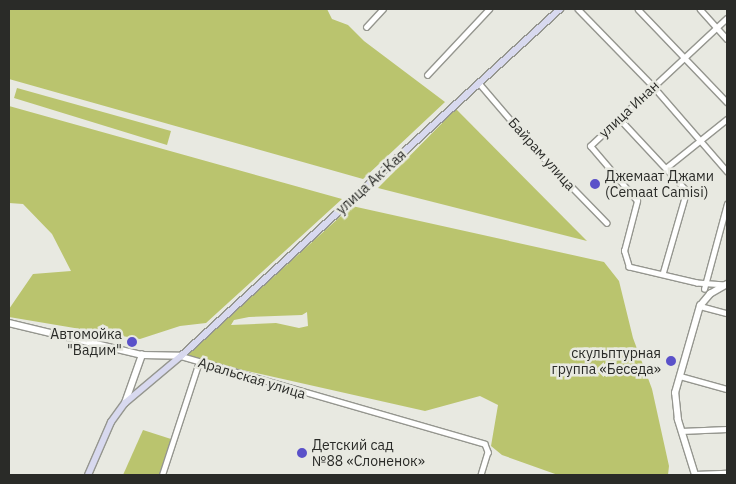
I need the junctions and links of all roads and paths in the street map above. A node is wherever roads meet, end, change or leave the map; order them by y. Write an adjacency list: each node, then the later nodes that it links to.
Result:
1 (383, 9): 8 (street)
2 (489, 9): 12 (street)
3 (560, 9): 13 (main road, улица Ак-Кая)
4 (578, 9): 14 (street)
5 (638, 9): 11 (street)
6 (700, 9): 9 (street)
7 (727, 18): 9 (street, улица Инан)
8 (366, 26)
9 (717, 28): 10 (street); 11 (street, улица Инан)
10 (727, 39)
11 (684, 58): 14 (street, улица Инан); 15 (street)
12 (427, 76)
13 (479, 83): 22 (street, Байрам улица); 31 (main road, улица Ак-Кая)
14 (653, 86): 16 (street, улица Инан); 18 (street)
15 (727, 102)
16 (619, 118): 19 (street); 23 (street, улица Инан)
17 (727, 119): 18 (street)
18 (701, 142): 19 (street); 20 (street)
19 (667, 167): 23 (street)
20 (727, 171)
21 (727, 204): 25 (street)
22 (607, 224)
23 (663, 274): 25 (street)
24 (726, 284): 25 (street); 26 (street)
25 (705, 286): 26 (street)
26 (710, 294): 27 (street)
27 (700, 306): 28 (street); 33 (street)
28 (727, 313)
29 (9, 323): 30 (street, Аральская улица)
30 (142, 355): 31 (street, Аральская улица); 36 (street)
31 (181, 356): 32 (street, Аральская улица); 36 (main road, улица Ак-Кая)
32 (199, 362): 42 (street); 43 (street, Аральская улица)
33 (680, 376): 35 (street); 38 (street)
34 (727, 381): 35 (street)
35 (726, 388)
36 (125, 403): 41 (main road, улица Ак-Кая)
37 (727, 429): 38 (street)
38 (681, 431): 40 (street)
39 (727, 473): 40 (street)
40 (694, 474)
41 (88, 475)
42 (162, 475)
43 (481, 475)

